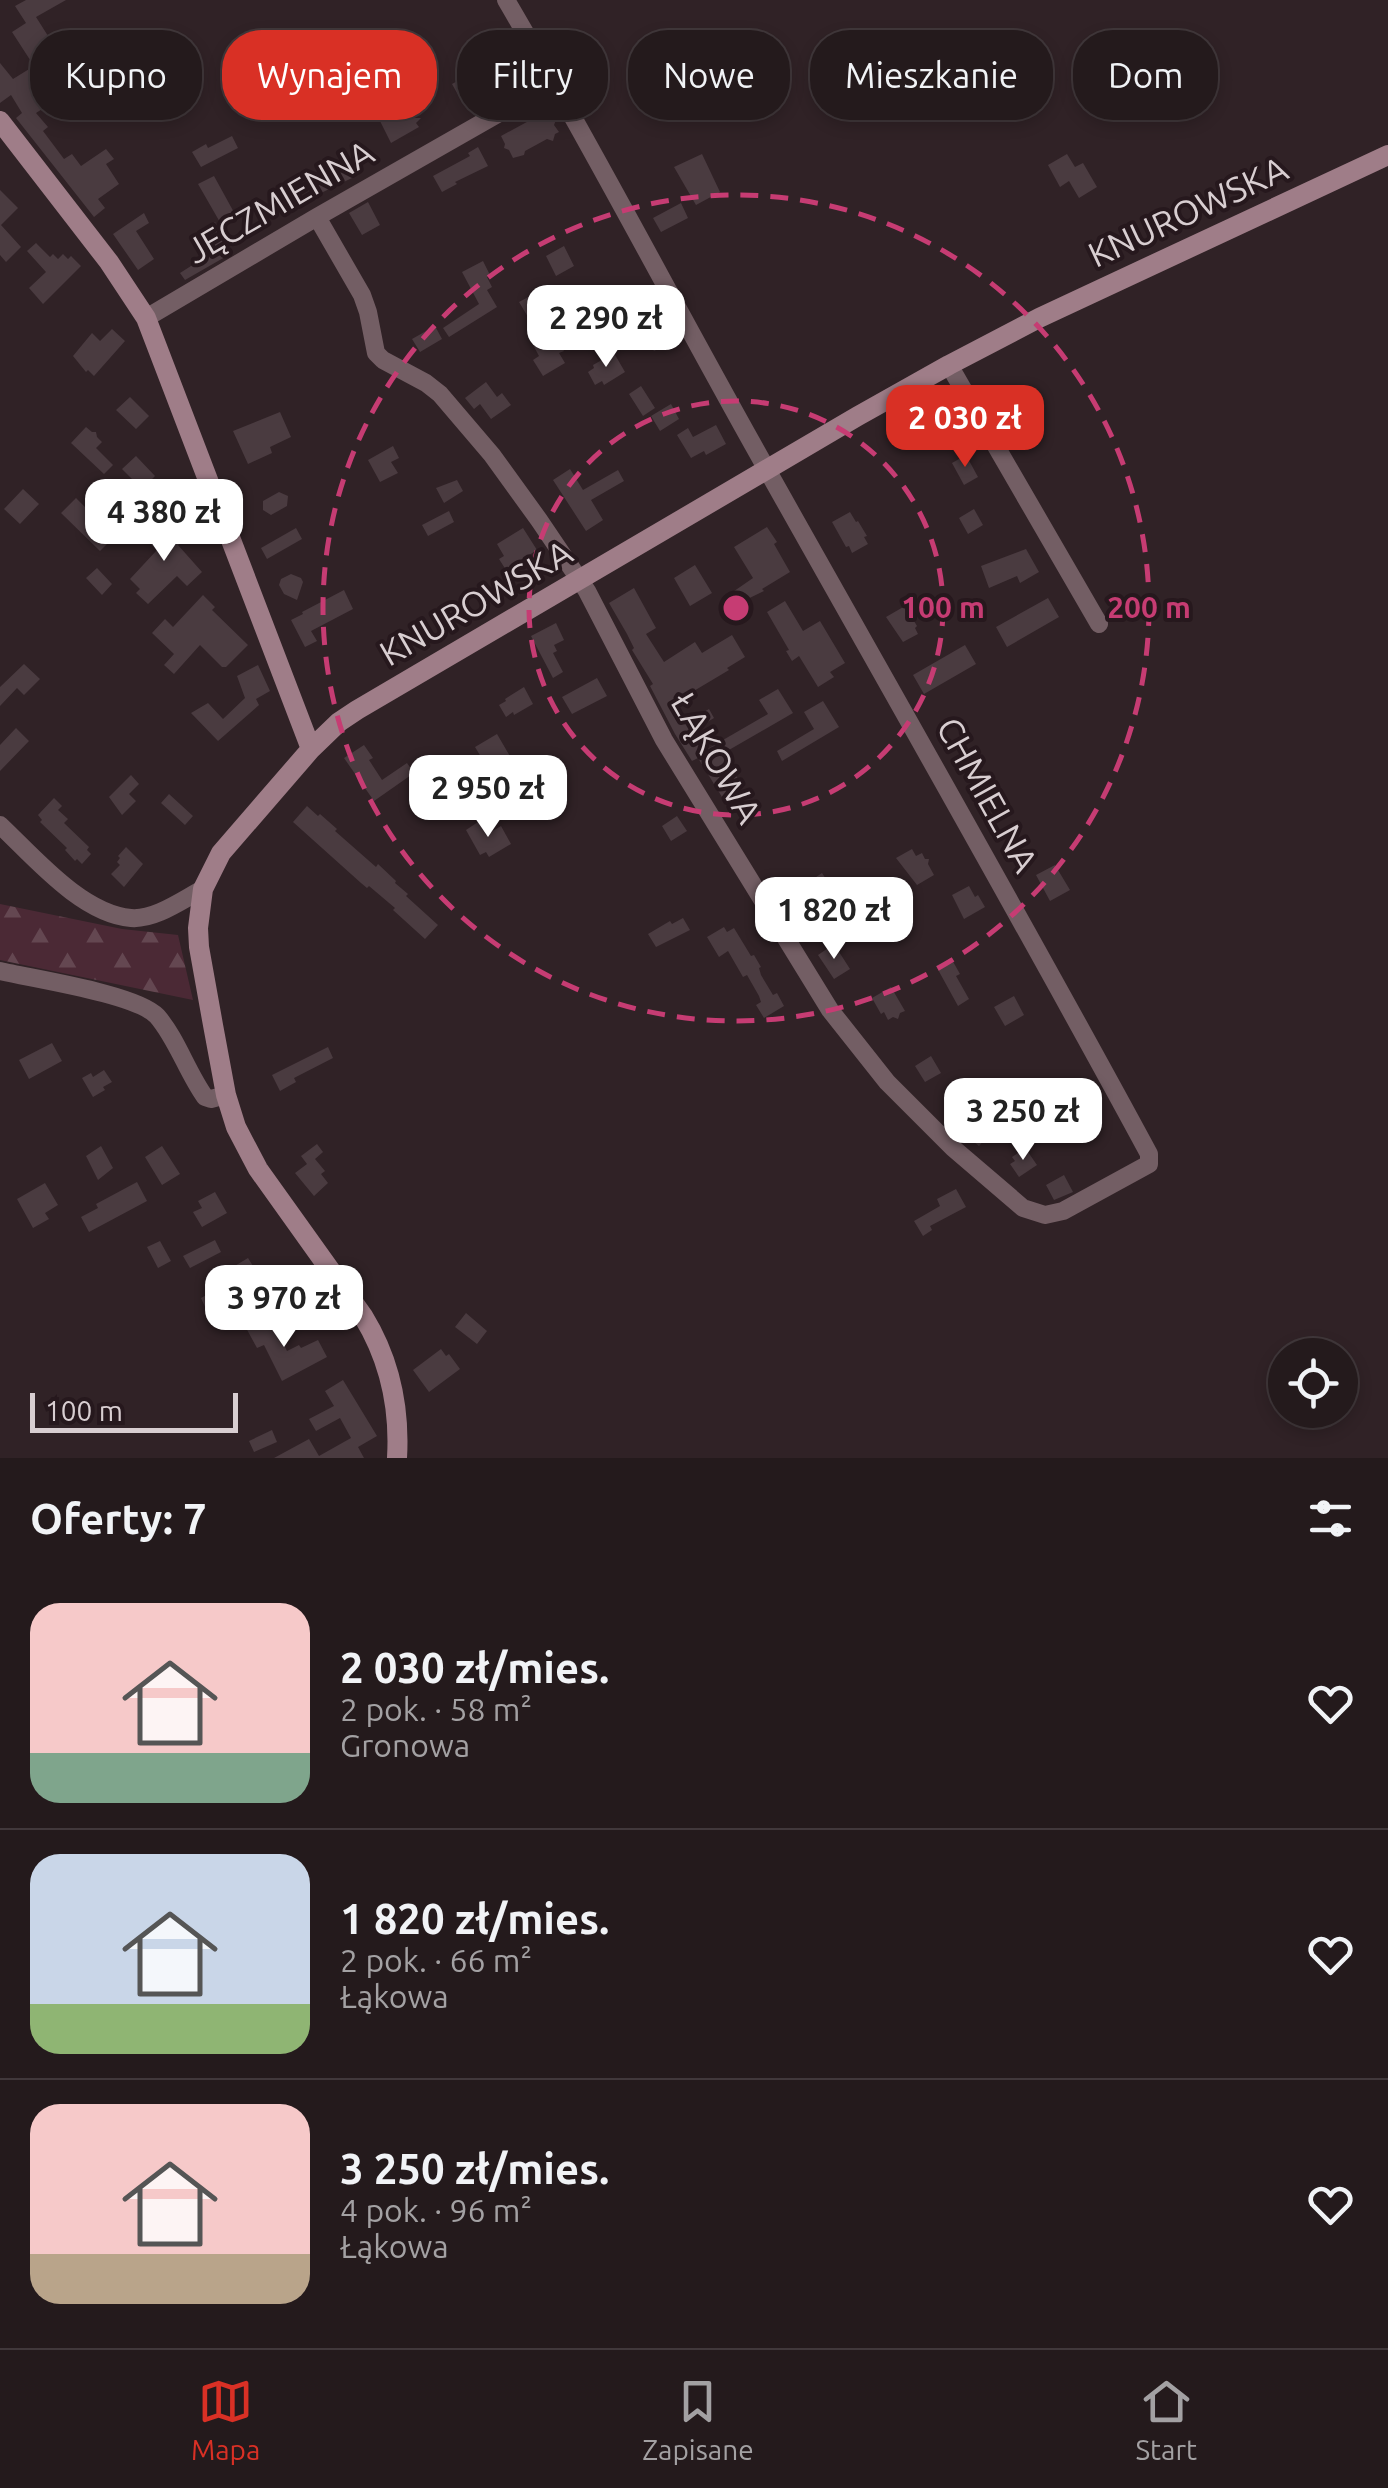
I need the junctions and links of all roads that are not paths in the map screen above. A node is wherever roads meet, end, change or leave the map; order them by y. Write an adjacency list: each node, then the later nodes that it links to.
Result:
1 (506, 0): 2 (street, CHMIELNA)
2 (523, 30)
3 (0, 120): 8 (street)
4 (487, 120): 7 (street, JĘCZMIENNA)
5 (573, 120): 10 (street, CHMIELNA)
6 (1388, 155): 9 (street, KNUROWSKA)
7 (317, 217): 8 (street, JĘCZMIENNA); 11 (street)
8 (146, 318): 13 (street)
9 (949, 365): 10 (street, KNUROWSKA); 12 (street)
10 (766, 470): 11 (street, KNUROWSKA); 18 (street, CHMIELNA)
11 (580, 580): 13 (street, KNUROWSKA); 18 (street, ŁĄKOWA)
12 (1099, 624)
13 (310, 749): 15 (street, KNUROWSKA)
14 (0, 826): 15 (street)
15 (202, 889): 17 (street, KNUROWSKA)
16 (0, 972): 17 (street)
17 (226, 1096): 19 (street, KNUROWSKA)
18 (1149, 1154)
19 (397, 1458)

